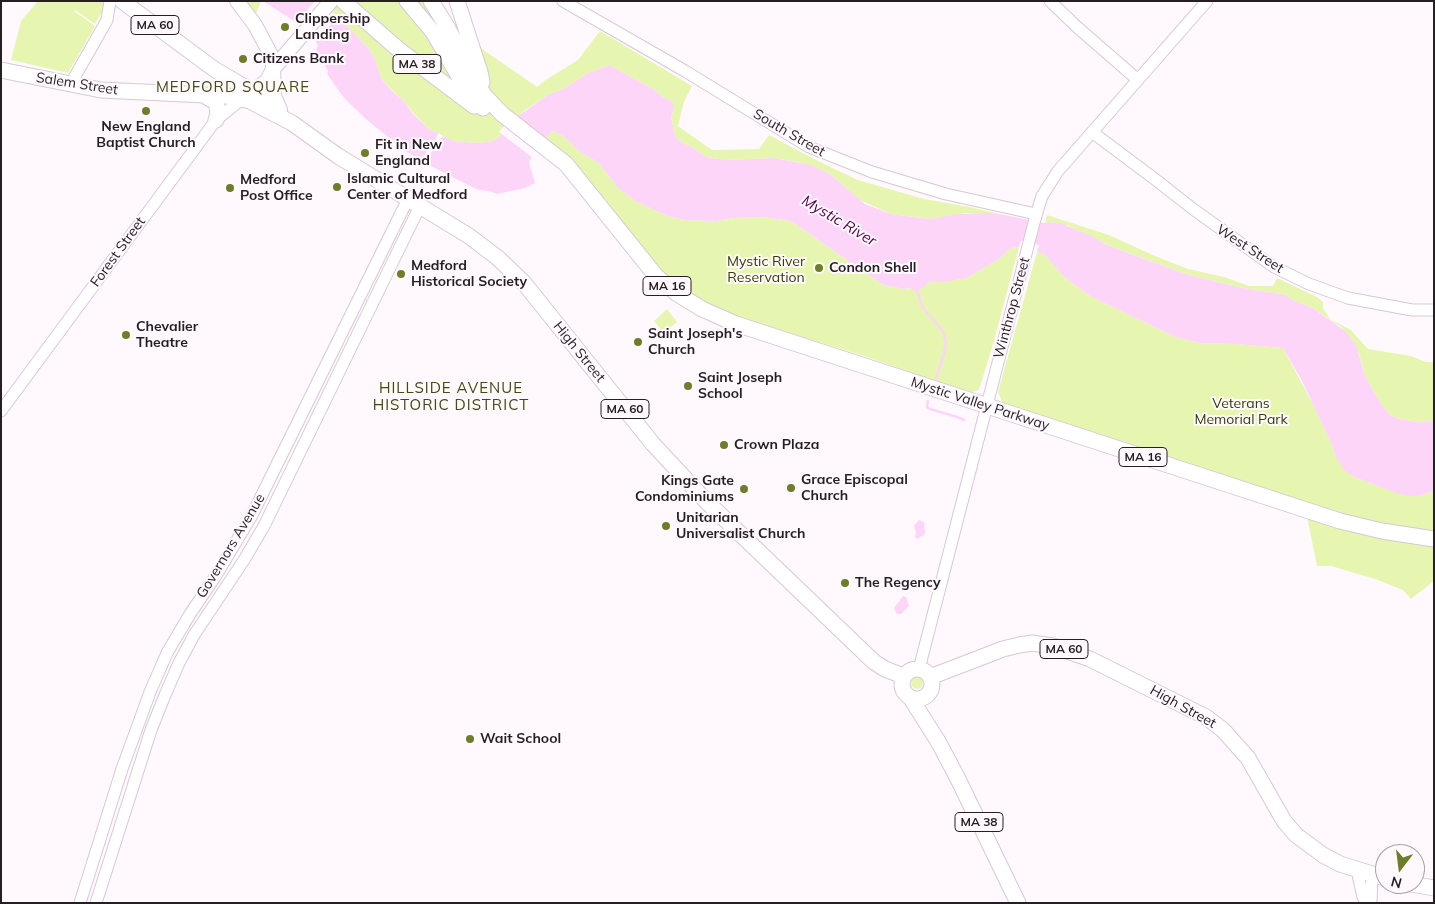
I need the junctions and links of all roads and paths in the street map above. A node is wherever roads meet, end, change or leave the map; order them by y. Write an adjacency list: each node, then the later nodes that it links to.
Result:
1 (110, 1): 18 (street)
2 (122, 1): 17 (main road, MA 60)
3 (237, 1): 12 (main road)
4 (343, 1): 24 (main road, MA 38)
5 (407, 1): 24 (main road, Mystic Valley Parkway / MA 16)
6 (431, 1): 21 (main road, Mystic Valley Parkway / MA 16)
7 (457, 1): 21 (main road)
8 (563, 1): 28 (street, South Street)
9 (1050, 1): 16 (street)
10 (1207, 1): 16 (street, Winthrop Street)
11 (329, 4): 13 (main road)
12 (258, 30): 13 (main road); 14 (main road)
13 (301, 38): 14 (main road)
14 (273, 69): 17 (main road); 20 (main road); 22 (main road)
15 (1, 70): 18 (main road, Salem Street / MA 60)
16 (1138, 80): 26 (street, Winthrop Street)
17 (234, 82): 20 (main road, MA 60)
18 (70, 85): 19 (main road, Salem Street / MA 60)
19 (201, 95): 20 (main road, Salem Street / MA 60); 23 (main road)
20 (248, 95): 22 (main road, High Street / MA 60); 23 (street, Forest Street); 25 (main road, High Street / MA 60)
21 (484, 96): 24 (main road, Mystic Valley Parkway / MA 16)
22 (280, 110): 25 (main road, High Street / MA 60)
23 (216, 120): 33 (street, Forest Street)
24 (502, 121): 32 (main road, Mystic Valley Parkway / MA 16)
25 (292, 123): 27 (main road, High Street / MA 60)
26 (1092, 132): 28 (street, Winthrop Street); 31 (street, West Street)
27 (414, 202): 29 (street, Governors Avenue); 30 (street, Governors Avenue); 36 (main road, High Street / MA 60)
28 (1035, 217): 32 (street, Winthrop Street)
29 (373, 272): 30 (street); 43 (street, Governors Avenue)
30 (384, 278): 44 (street, Governors Avenue)
31 (1434, 310)
32 (986, 406): 34 (main road, Mystic Valley Parkway / MA 16); 35 (street, Winthrop Street / MA 38)
33 (1, 411)
34 (1434, 539)
35 (924, 673): 36 (main road); 37 (main road, MA 38); 40 (main road, High Street / MA 60)
36 (903, 676): 38 (main road)
37 (926, 696): 38 (main road); 39 (main road, MA 38)
38 (910, 697): 39 (main road)
39 (939, 743): 45 (main road, MA 38)
40 (1357, 870): 41 (main road, High Street / MA 60); 46 (street)
41 (1375, 875)
42 (1375, 887): 46 (street)
43 (80, 903)
44 (96, 903)
45 (1018, 903)
46 (1369, 903)

